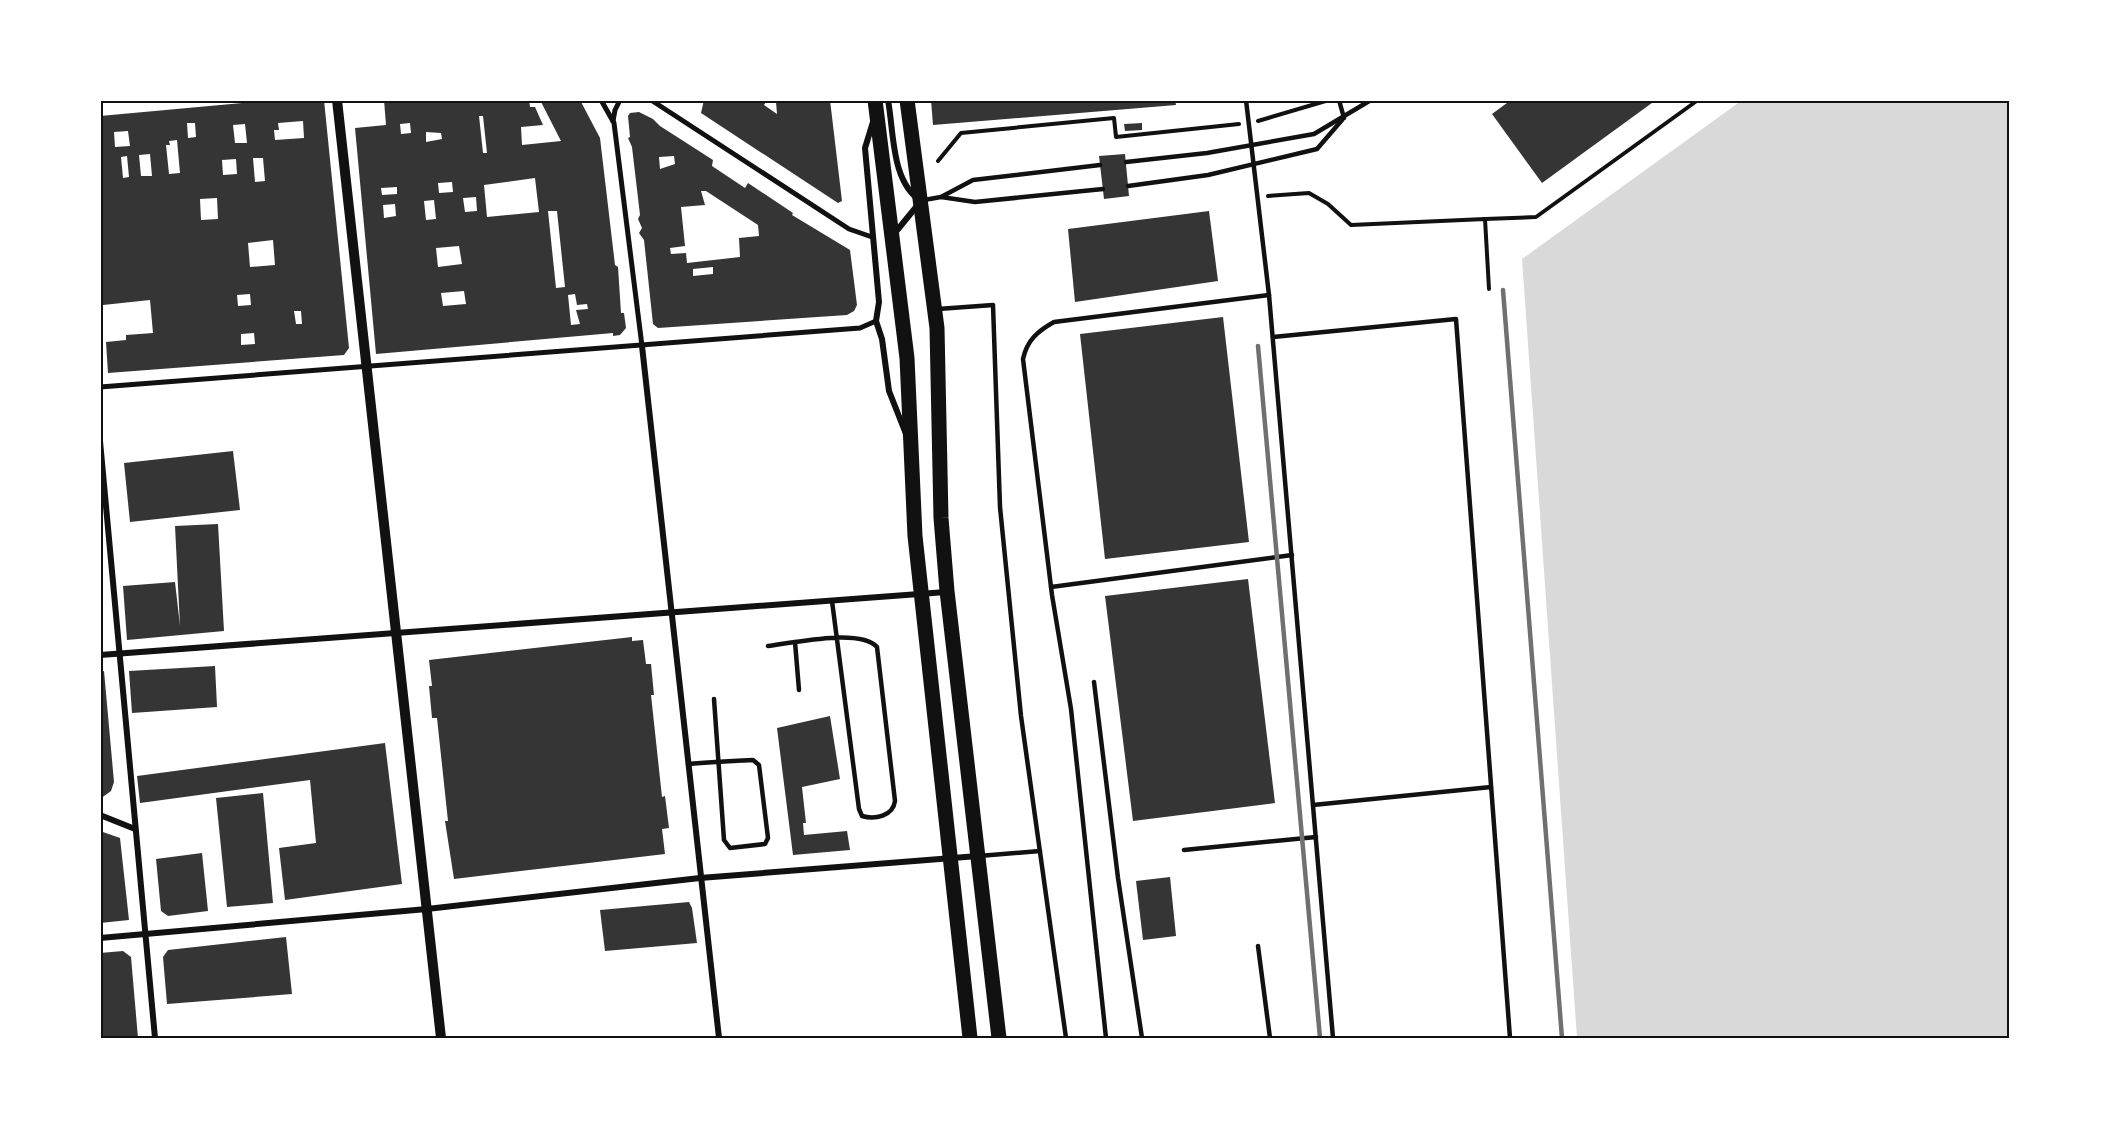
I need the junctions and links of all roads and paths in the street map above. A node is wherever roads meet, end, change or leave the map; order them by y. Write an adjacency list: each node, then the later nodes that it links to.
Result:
1 (337, 100): 37 (street)
2 (601, 100): 15 (street)
3 (620, 100): 15 (street)
4 (888, 100): 27 (street)
5 (907, 100): 27 (main road)
6 (1246, 100): 16 (lane)
7 (1329, 100): 14 (path)
8 (1339, 100): 13 (lane)
9 (1371, 100): 13 (lane)
10 (1698, 100): 28 (path)
11 (651, 101): 29 (street)
12 (875, 106): 29 (street); 30 (main road)
13 (1344, 118): 17 (lane); 21 (lane)
14 (1259, 120): 16 (path); 17 (path)
15 (614, 123): 36 (street)
16 (1248, 123): 18 (lane); 19 (path)
17 (1262, 143): 18 (lane)
18 (1252, 144): 20 (lane); 23 (lane)
19 (938, 161)
20 (1126, 162)
21 (1264, 163): 23 (lane); 28 (path)
22 (1100, 165): 26 (lane)
23 (1254, 165): 24 (lane); 32 (lane)
24 (1128, 186)
25 (1103, 189): 26 (lane)
26 (941, 197): 27 (lane)
27 (921, 201): 30 (street); 33 (main road)
28 (1485, 219): 31 (path)
29 (872, 237): 34 (street)
30 (892, 237): 40 (main road)
31 (1489, 289)
32 (1269, 295): 35 (lane); 42 (lane)
33 (936, 309): 43 (main road); 64 (lane)
34 (876, 321): 36 (street); 40 (street)
35 (1273, 337): 41 (lane); 58 (lane)
36 (642, 346): 37 (street); 46 (street)
37 (366, 367): 38 (street); 47 (street)
38 (100, 387)
39 (100, 441): 51 (street)
40 (913, 448): 44 (main road)
41 (1292, 555): 42 (lane); 59 (lane)
42 (1051, 587): 78 (lane)
43 (946, 591): 44 (street); 65 (main road)
44 (921, 594): 45 (street); 66 (main road)
45 (832, 601): 46 (street); 48 (lane)
46 (673, 614): 47 (street); 57 (street)
47 (397, 634): 51 (street); 68 (street)
48 (834, 638): 48 (lane); 49 (lane)
49 (795, 642): 50 (lane); 54 (lane)
50 (768, 646)
51 (119, 654): 52 (street); 61 (street)
52 (100, 655)
53 (1094, 682): 79 (lane)
54 (799, 690)
55 (714, 699): 56 (lane)
56 (719, 762): 56 (lane); 57 (lane)
57 (688, 764): 67 (street)
58 (1491, 787): 59 (lane); 82 (lane)
59 (1313, 804): 62 (lane)
60 (100, 815): 61 (street)
61 (135, 829): 69 (street)
62 (1316, 837): 63 (lane); 81 (lane)
63 (1184, 850)
64 (1040, 851): 65 (lane); 77 (lane)
65 (978, 856): 66 (street); 76 (main road)
66 (948, 858): 67 (street); 75 (main road)
67 (700, 878): 68 (street); 74 (street)
68 (427, 909): 69 (street); 73 (street)
69 (146, 934): 70 (street); 72 (street)
70 (100, 938)
71 (1258, 946): 80 (lane)
72 (155, 1038)
73 (441, 1038)
74 (719, 1038)
75 (970, 1038)
76 (999, 1038)
77 (1066, 1038)
78 (1106, 1038)
79 (1142, 1038)
80 (1270, 1038)
81 (1333, 1038)
82 (1510, 1038)

